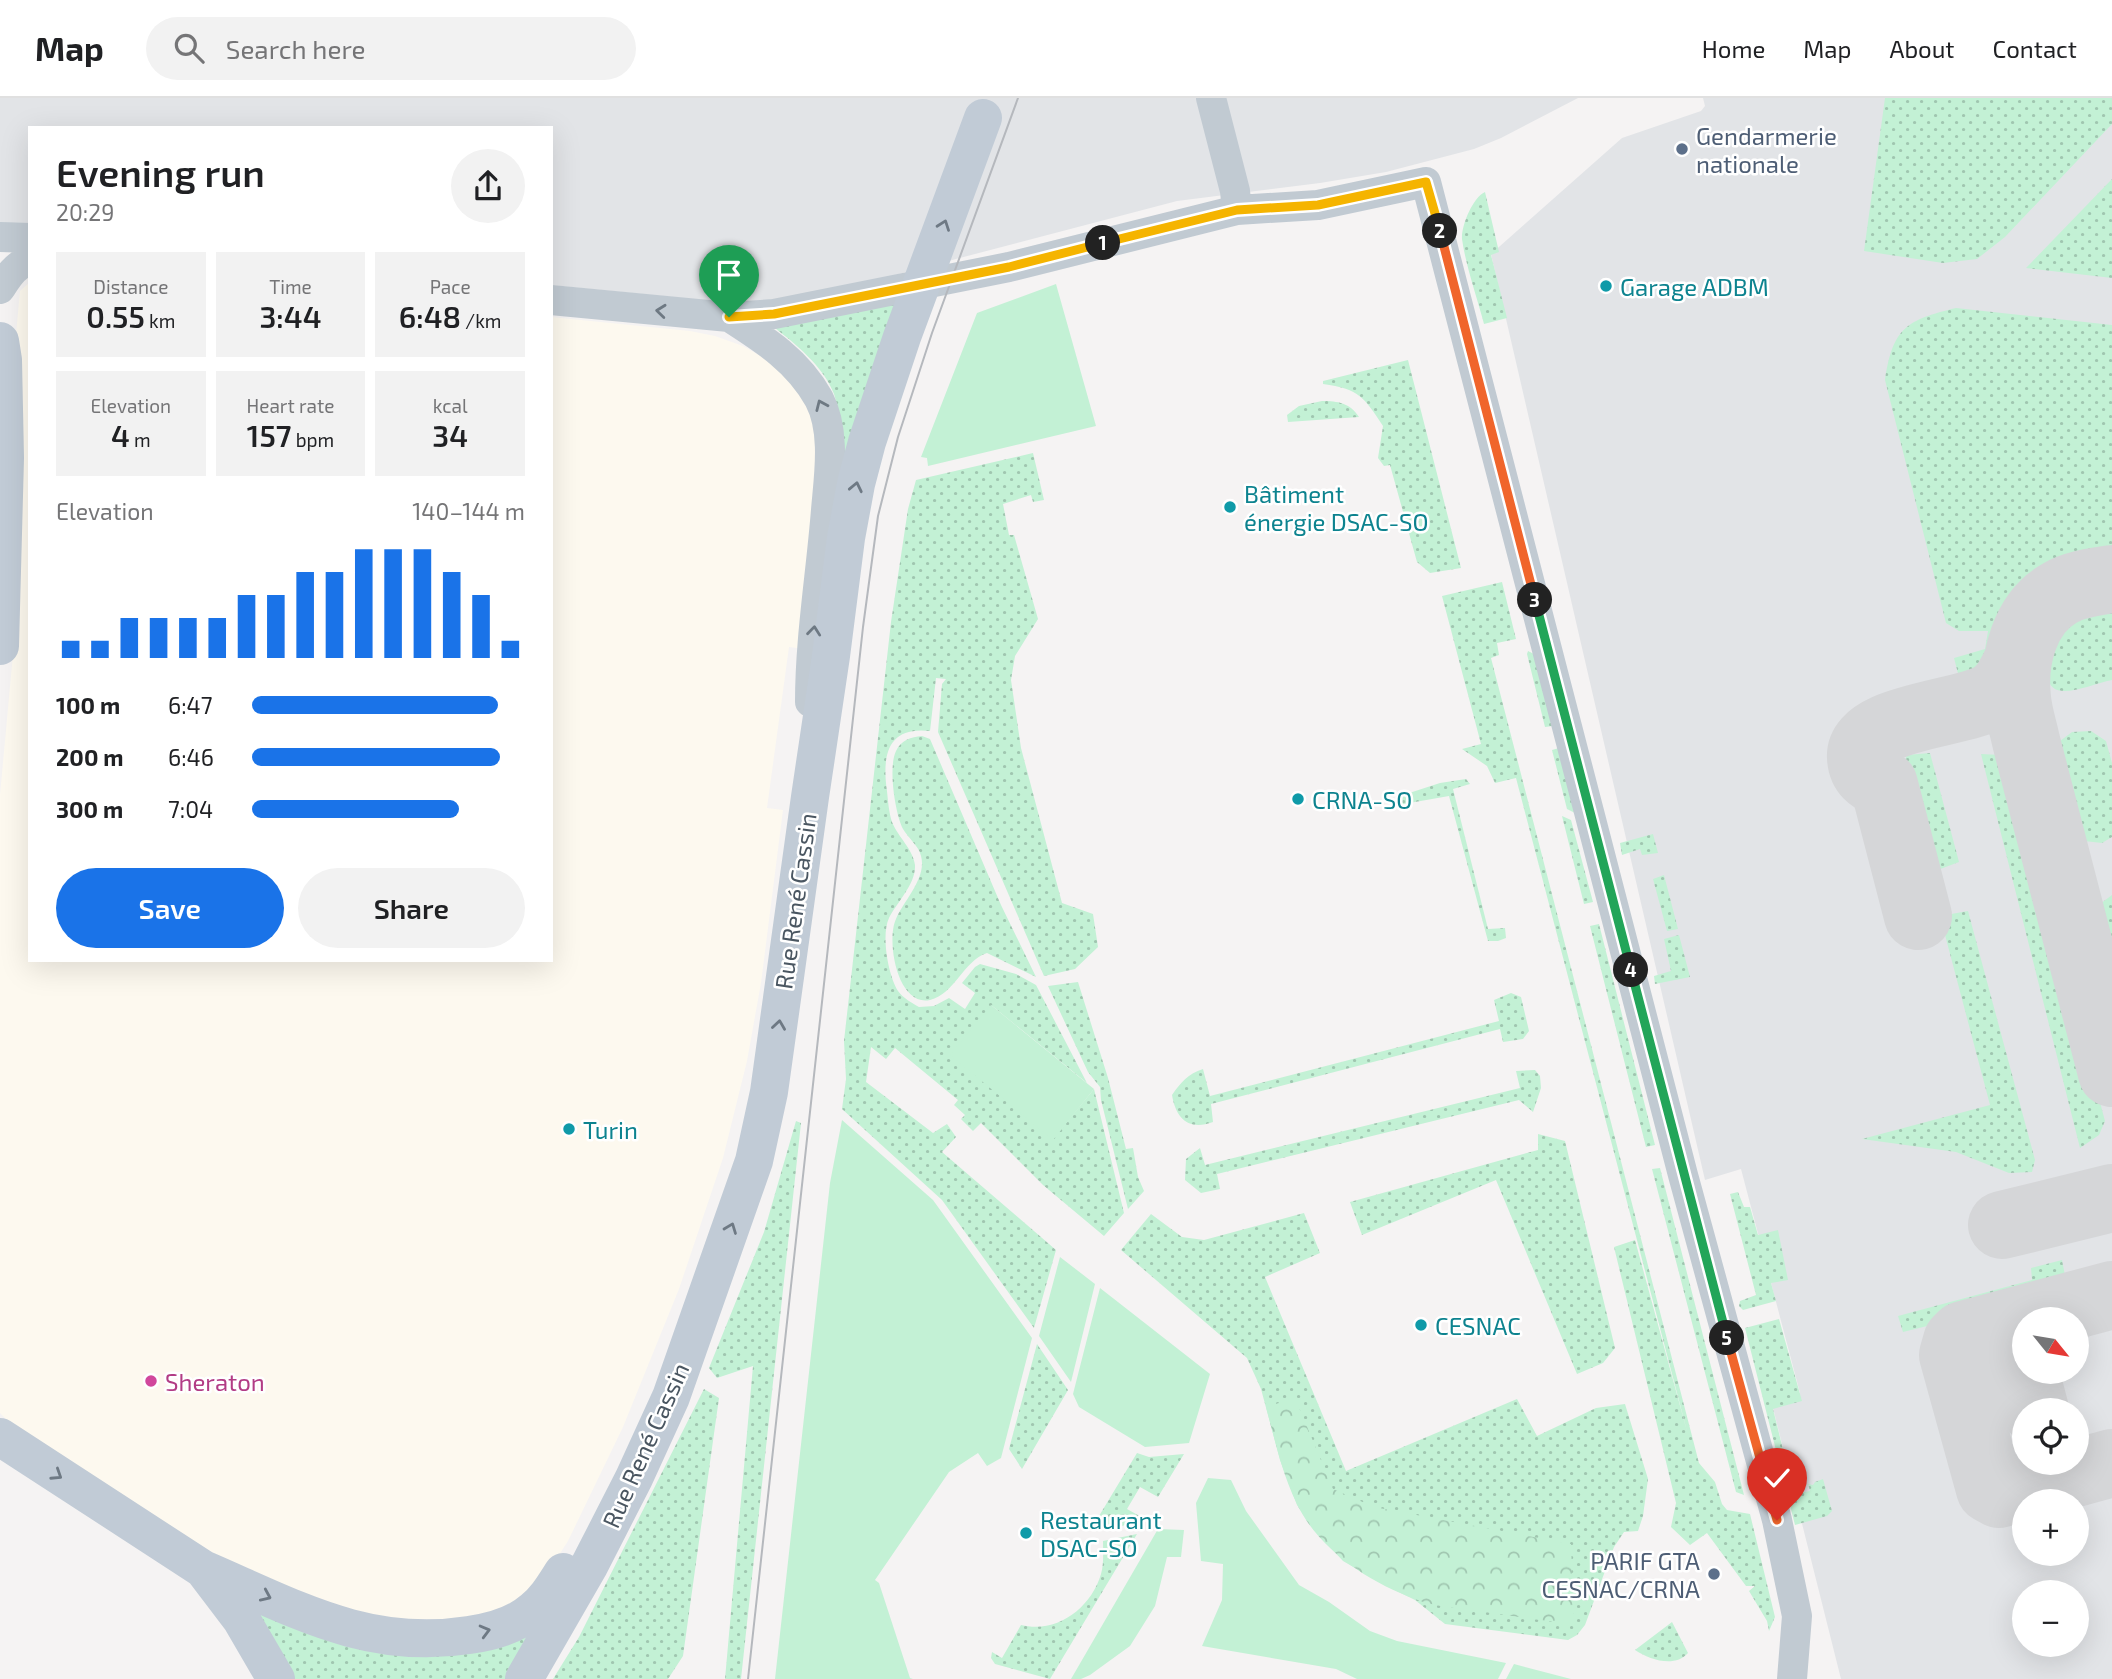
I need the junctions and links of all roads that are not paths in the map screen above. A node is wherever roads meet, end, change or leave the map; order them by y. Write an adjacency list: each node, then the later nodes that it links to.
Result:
1 (1210, 98): 3 (street)
2 (988, 105): 7 (street, Rue René Cassin, one-way to 2)
3 (1237, 210): 7 (street); 19 (street)
4 (0, 237): 5 (street)
5 (28, 239)
6 (28, 260): 8 (street)
7 (923, 282): 10 (street); 13 (street, Rue René Cassin, one-way to 7)
8 (0, 289)
9 (553, 300): 10 (street, one-way to 9)
10 (729, 317): 13 (street, one-way to 10)
11 (0, 341): 12 (street)
12 (0, 646)
13 (810, 797): 14 (street, Rue René Cassin, one-way to 13)
14 (708, 1292): 16 (street, one-way to 14); 18 (street, Rue René Cassin)
15 (0, 1437): 16 (street, one-way to 16)
16 (203, 1569): 17 (street)
17 (276, 1679)
18 (524, 1679)
19 (1794, 1679)

